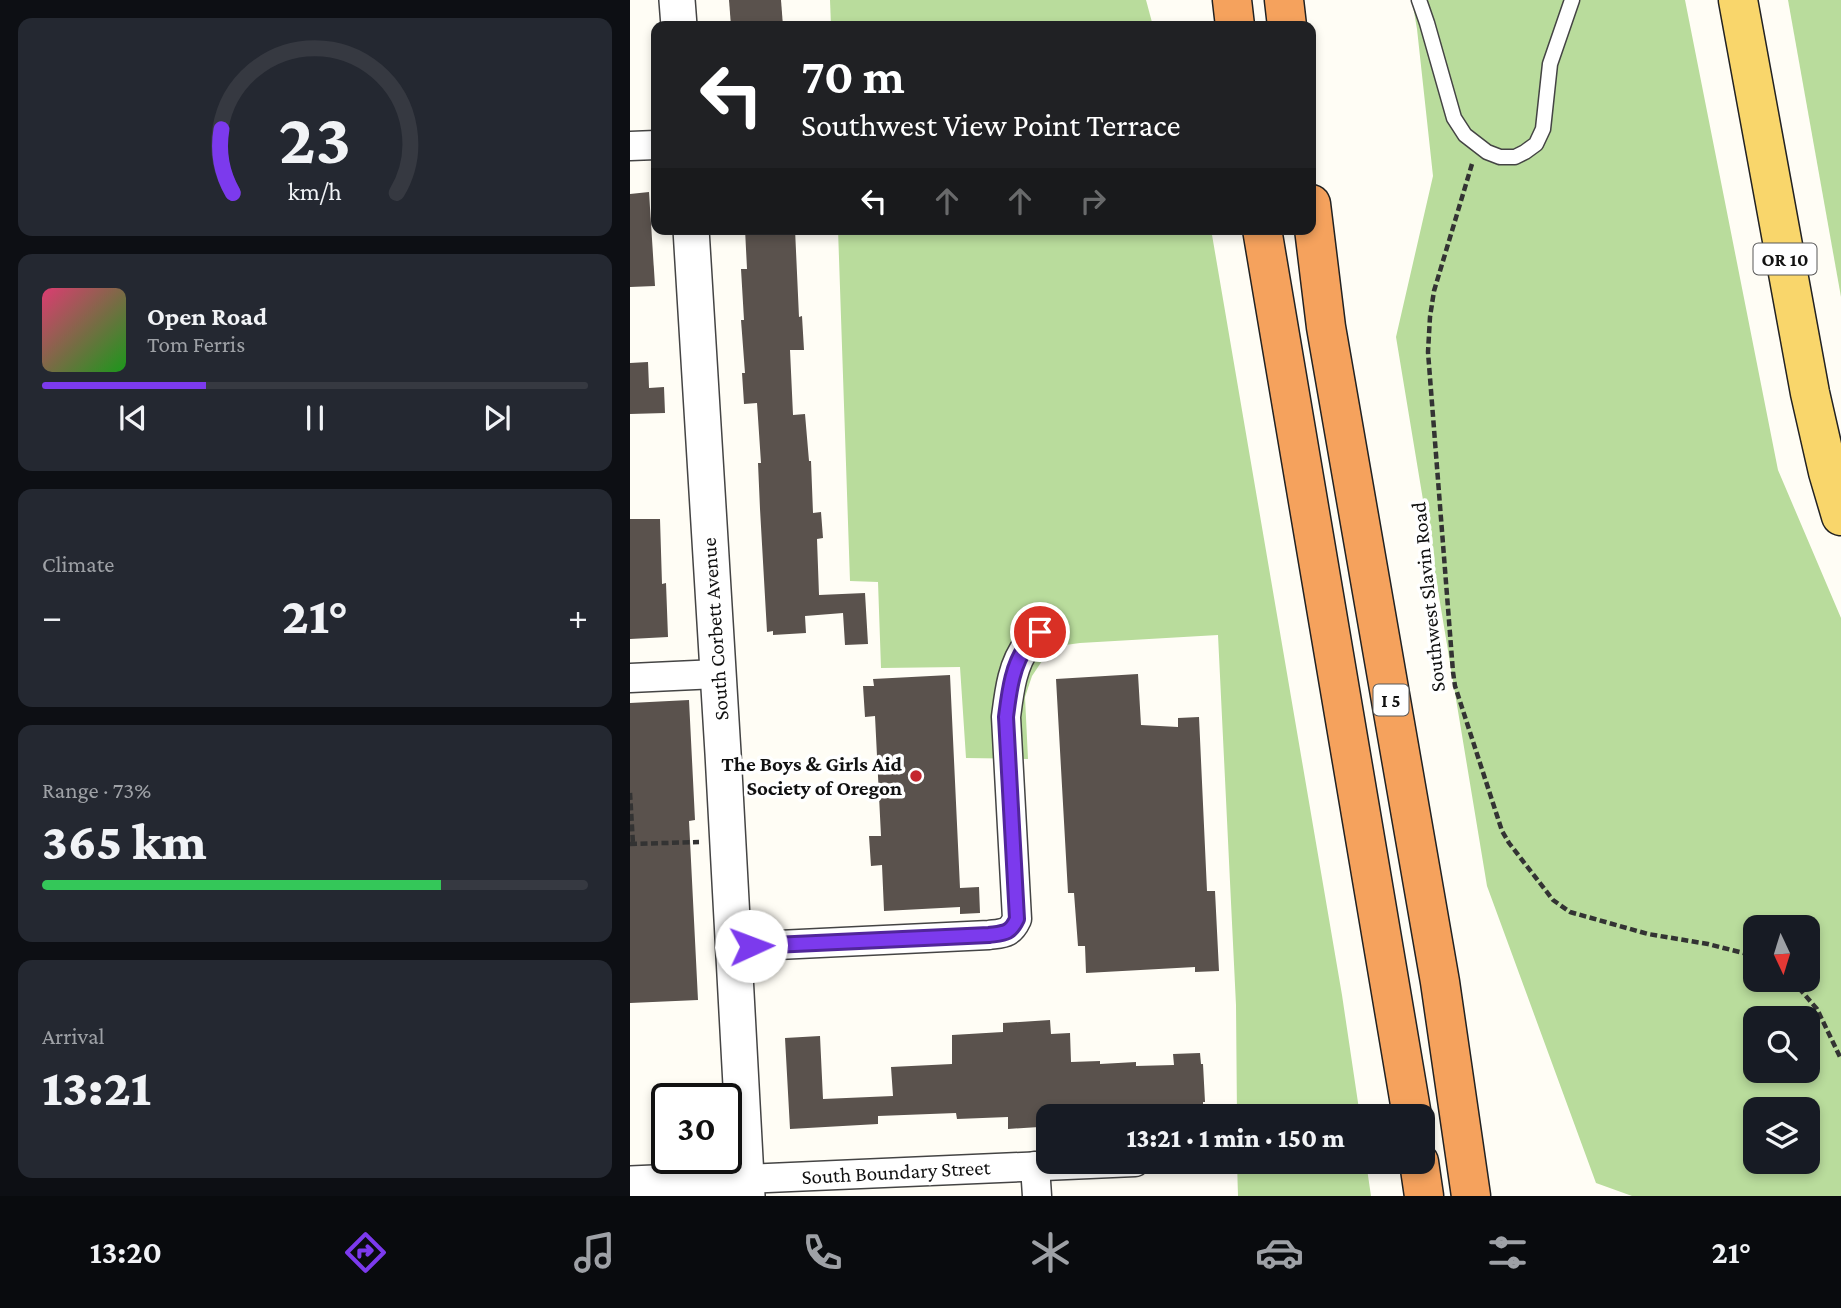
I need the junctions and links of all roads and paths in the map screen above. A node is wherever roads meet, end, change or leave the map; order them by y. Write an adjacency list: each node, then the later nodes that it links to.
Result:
1 (677, 0): 7 (street)
2 (1231, 0): 8 (highway)
3 (1284, 0): 9 (highway)
4 (1419, 0): 12 (lane)
5 (1572, 0): 12 (lane)
6 (1738, 0): 16 (main road, OR 10)
7 (679, 21)
8 (1234, 21)
9 (1286, 21)
10 (651, 145): 11 (street)
11 (630, 146)
12 (1478, 146): 24 (path, Southwest Slavin Road)
13 (691, 235): 18 (street, South Corbett Avenue)
14 (1263, 235): 27 (highway, I 5)
15 (1315, 235): 34 (highway, I 5)
16 (1841, 516)
17 (1040, 632): 23 (street)
18 (717, 674): 19 (street); 21 (street, South Corbett Avenue)
19 (630, 678)
20 (630, 793): 22 (path)
21 (727, 841): 22 (path); 23 (street, South Corbett Avenue)
22 (631, 844)
23 (734, 947): 31 (street, South Corbett Avenue)
24 (1743, 953)
25 (1802, 992): 26 (path)
26 (1841, 1059)
27 (1410, 1104)
28 (1035, 1166): 31 (street, South Boundary Street); 32 (street)
29 (1421, 1174): 33 (highway)
30 (630, 1185): 31 (street, South Boundary Street)
31 (747, 1188)
32 (1037, 1196)
33 (1424, 1196)
34 (1471, 1196)

